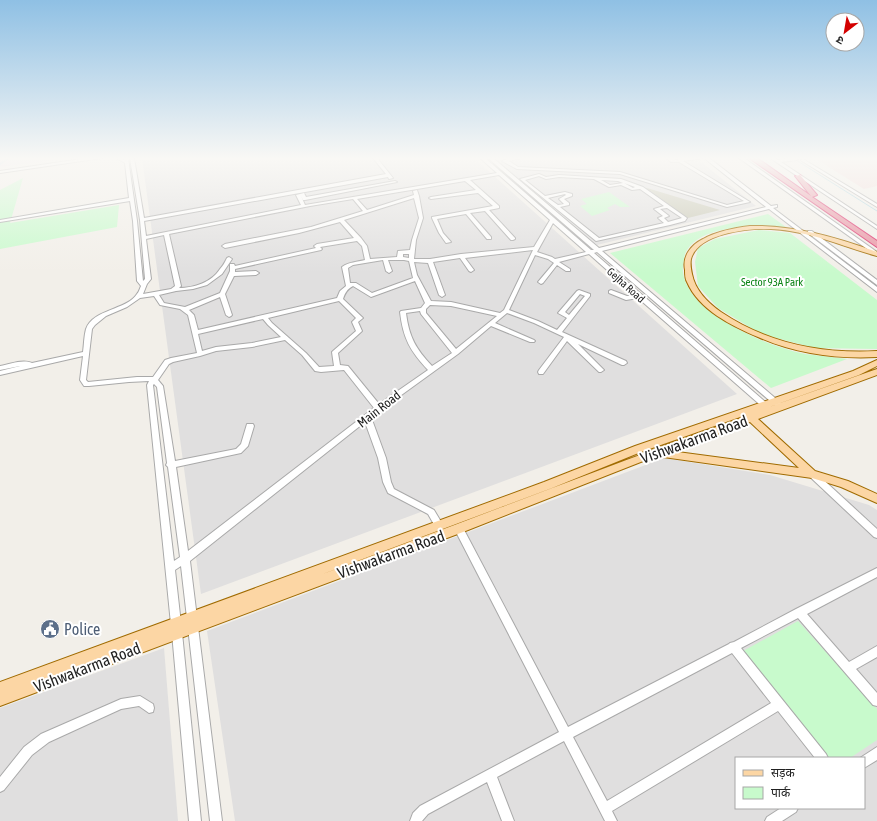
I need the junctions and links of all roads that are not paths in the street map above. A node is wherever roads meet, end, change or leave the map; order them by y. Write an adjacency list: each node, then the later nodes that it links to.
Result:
1 (131, 196): 28 (street)
2 (137, 196): 40 (street)
3 (266, 196): 40 (street)
4 (299, 196): 32 (street)
5 (303, 196): 6 (street)
6 (319, 196)
7 (364, 196): 26 (street)
8 (416, 196): 36 (street)
9 (417, 196): 62 (street)
10 (443, 196): 27 (street)
11 (486, 196): 35 (street)
12 (528, 196): 41 (street, Gejha Road)
13 (532, 196): 41 (street, Gejha Road)
14 (566, 196): 33 (street)
15 (653, 196): 29 (street)
16 (696, 196): 17 (street)
17 (739, 196)
18 (755, 196): 34 (street)
19 (762, 196): 30 (street)
20 (795, 196): 64 (street)
21 (807, 196): 58 (highway)
22 (816, 196): 53 (highway)
23 (829, 196): 45 (street)
24 (861, 196): 31 (street)
25 (545, 197): 33 (street)
26 (354, 198): 32 (street); 36 (street)
27 (431, 198)
28 (131, 200): 39 (street); 43 (street)
29 (668, 206): 44 (street); 44 (street)
30 (775, 206): 34 (street); 49 (street)
31 (877, 206)
32 (304, 207): 48 (street)
33 (557, 207): 38 (street)
34 (769, 207): 47 (street); 52 (street)
35 (486, 209): 37 (street); 56 (street)
36 (366, 212): 42 (street)
37 (466, 212): 54 (street); 57 (street)
38 (567, 215): 41 (street); 46 (street)
39 (134, 217): 40 (street); 50 (street)
40 (141, 218): 51 (street)
41 (556, 219): 60 (street, Main Road); 61 (street, Gejha Road); 63 (street, Gejha Road)
42 (341, 220): 55 (street); 59 (street)
43 (0, 222)
44 (668, 224): 46 (street)
45 (877, 228)
46 (645, 229): 52 (street)
47 (803, 231): 49 (main road); 85 (street); 109 (main road)
48 (166, 233): 51 (street); 84 (street)
49 (812, 233): 64 (main road); 81 (street)
50 (136, 235): 51 (street); 82 (street)
51 (142, 236): 82 (street)
52 (654, 236): 61 (street)
53 (877, 237)
54 (489, 238)
55 (359, 239): 69 (street); 74 (street)
56 (513, 239)
57 (448, 242)
58 (877, 245)
59 (224, 246)
60 (535, 250): 65 (street); 71 (street); 96 (street, Main Road)
61 (597, 250): 63 (street); 121 (street, Gejha Road)
62 (412, 252): 66 (street); 68 (street)
63 (589, 252): 71 (street); 90 (street, Gejha Road)
64 (877, 254)
65 (461, 256): 70 (street); 72 (street)
66 (400, 258): 67 (street); 68 (street)
67 (385, 259): 69 (street); 75 (street)
68 (411, 260): 70 (street); 78 (street)
69 (368, 261): 83 (street)
70 (430, 261): 89 (street)
71 (556, 262): 73 (street); 80 (street)
72 (471, 270)
73 (568, 270)
74 (233, 271): 76 (street); 77 (street); 79 (street)
75 (389, 271)
76 (256, 273)
77 (214, 277): 79 (street); 84 (street)
78 (416, 279): 83 (street); 93 (street)
79 (228, 282): 88 (street)
80 (541, 282)
81 (877, 283)
82 (143, 285): 91 (street)
83 (348, 285): 92 (street)
84 (176, 289): 87 (street)
85 (877, 290)
86 (611, 292): 90 (street)
87 (156, 294): 91 (street); 94 (street)
88 (222, 294): 94 (street); 97 (street)
89 (442, 295)
90 (639, 296): 124 (street, Gejha Road)
91 (138, 297): 107 (street)
92 (340, 299): 98 (street); 113 (street)
93 (428, 303): 95 (street); 96 (street)
94 (186, 309): 102 (street)
95 (423, 309): 106 (street); 115 (street)
96 (504, 313): 100 (street, Main Road); 101 (street)
97 (229, 315)
98 (264, 316): 102 (street); 104 (street)
99 (570, 317): 99 (street); 101 (street)
100 (491, 324): 105 (street); 106 (street, Main Road)
101 (558, 332): 103 (street)
102 (195, 333): 108 (street)
103 (567, 337): 110 (street); 116 (street); 117 (street)
104 (286, 338): 108 (street); 113 (street)
105 (532, 341)
106 (456, 353): 115 (street, Main Road)
107 (86, 354): 112 (street); 120 (street)
108 (200, 354): 120 (street)
109 (877, 354)
110 (624, 363)
111 (877, 363): 121 (main road, Vishwakarma Road)
112 (31, 365): 114 (street); 119 (street)
113 (337, 367): 123 (street)
114 (0, 368)
115 (431, 369): 123 (street, Main Road)
116 (601, 370)
117 (541, 372)
118 (877, 372): 122 (main road, Vishwakarma Road)
119 (0, 373)
120 (154, 379): 129 (street); 137 (street)
121 (774, 401): 122 (street, Gejha Road); 124 (main road, Vishwakarma Road)
122 (782, 407): 124 (main road, Vishwakarma Road)
123 (378, 408): 126 (street, Main Road)
124 (767, 408): 125 (main road, Vishwakarma Road)
125 (747, 414): 128 (main road, Vishwakarma Road); 130 (main road); 132 (main road, Vishwakarma Road)
126 (367, 417): 133 (street); 136 (street, Main Road)
127 (250, 426): 129 (street)
128 (654, 453): 130 (main road); 132 (main road, Vishwakarma Road)
129 (170, 465): 136 (street)
130 (812, 474): 131 (main road); 135 (street)
131 (877, 499)
132 (508, 505): 133 (main road, Vishwakarma Road); 134 (main road, Vishwakarma Road)
133 (439, 525): 140 (main road, Vishwakarma Road)
134 (459, 529): 140 (main road, Vishwakarma Road); 149 (street)
135 (877, 534)
136 (185, 559): 137 (street, Main Road); 140 (street)
137 (170, 568): 141 (street)
138 (877, 572): 139 (street)
139 (799, 612): 142 (street); 144 (street)
140 (192, 622): 141 (main road, Vishwakarma Road); 158 (street)
141 (177, 628): 145 (main road, Vishwakarma Road); 157 (street)
142 (733, 646): 147 (street); 149 (street)
143 (877, 651): 144 (street)
144 (848, 668): 146 (street)
145 (1, 697)
146 (877, 701)
147 (779, 704): 151 (street); 155 (street)
148 (149, 708): 154 (street)
149 (566, 734): 153 (street); 155 (street)
150 (877, 753): 152 (street)
151 (821, 757)
152 (865, 761)
153 (490, 774): 159 (street); 160 (street)
154 (0, 786)
155 (605, 809): 161 (street)
156 (790, 809): 162 (street)
157 (195, 821)
158 (216, 821)
159 (416, 821)
160 (508, 821)
161 (612, 821)
162 (771, 821)

